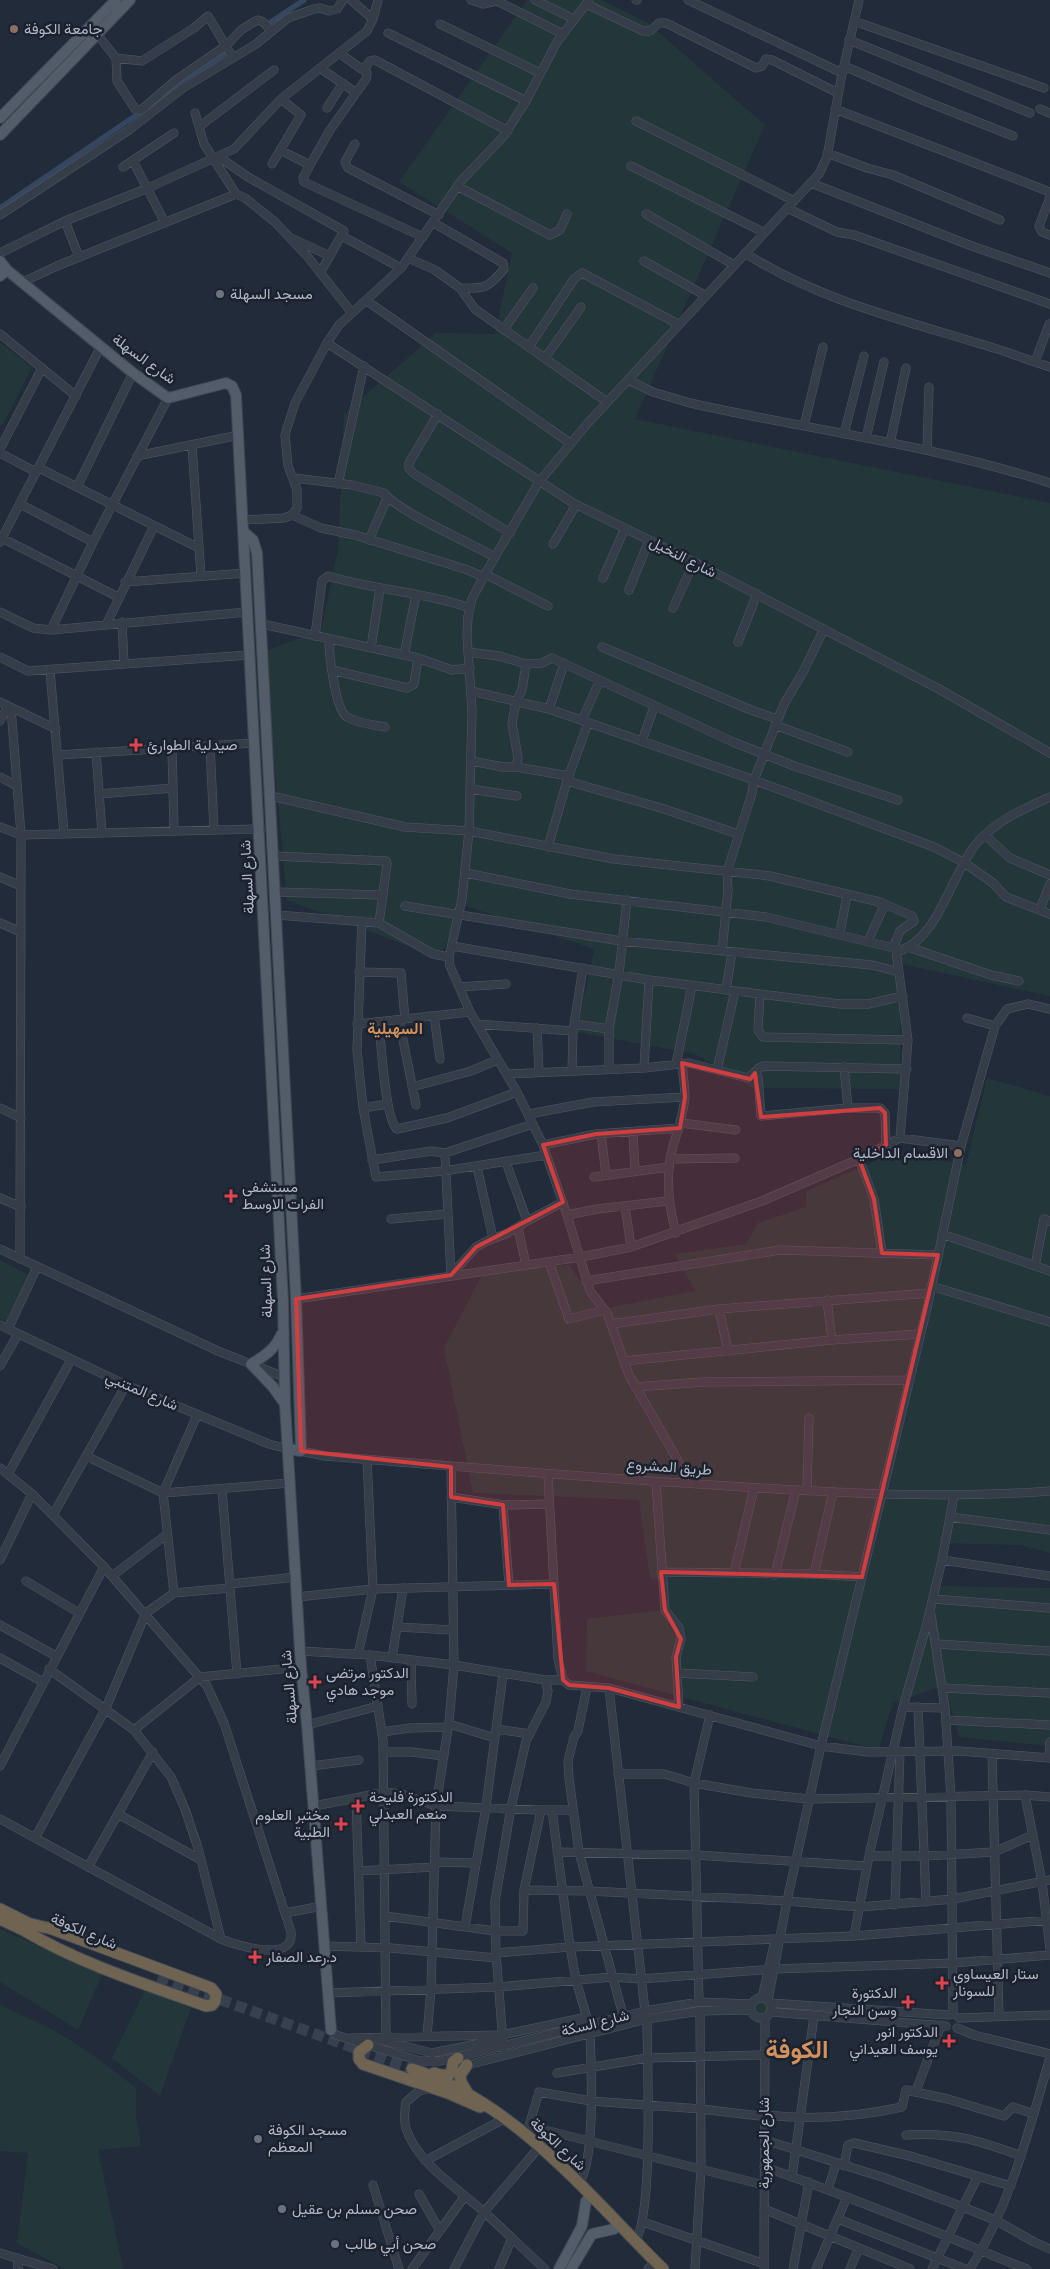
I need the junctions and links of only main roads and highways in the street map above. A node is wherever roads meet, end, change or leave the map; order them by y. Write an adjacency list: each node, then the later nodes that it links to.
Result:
1 (116, 0): 3 (main road)
2 (130, 0): 4 (main road)
3 (0, 118)
4 (0, 135)
5 (0, 261): 6 (main road, شارع السهلة)
6 (4, 273): 7 (main road, شارع السهلة)
7 (243, 531): 8 (main road, شارع السهلة); 9 (main road, شارع السهلة)
8 (284, 1066): 9 (main road); 13 (main road, شارع السهلة)
9 (271, 1067): 10 (main road, شارع السهلة)
10 (283, 1331): 11 (main road, شارع السهلة); 11 (main road)
11 (285, 1405): 12 (main road, شارع السهلة)
12 (288, 1449): 13 (main road, طريق المشروع); 18 (main road, شارع السهلة)
13 (301, 1452)
14 (0, 1909): 16 (highway, شارع الكوفة)
15 (0, 1919): 16 (highway, شارع الكوفة)
16 (26, 1927): 16 (highway); 17 (highway, شارع الكوفة)
17 (157, 1980)
18 (331, 2030)
19 (370, 2041): 22 (highway)
20 (413, 2071): 21 (highway, شارع الكوفة); 21 (highway); 22 (highway, شارع الكوفة)
21 (468, 2092): 30 (highway, شارع الكوفة)
22 (480, 2107): 23 (highway, شارع الكوفة)
23 (586, 2201): 24 (main road); 25 (highway, شارع الكوفة)
24 (582, 2226): 26 (main road); 28 (main road)
25 (614, 2229): 26 (main road); 27 (highway, شارع الكوفة)
26 (592, 2234): 29 (main road)
27 (651, 2268)
28 (559, 2269)
29 (571, 2269)
30 (663, 2269)

